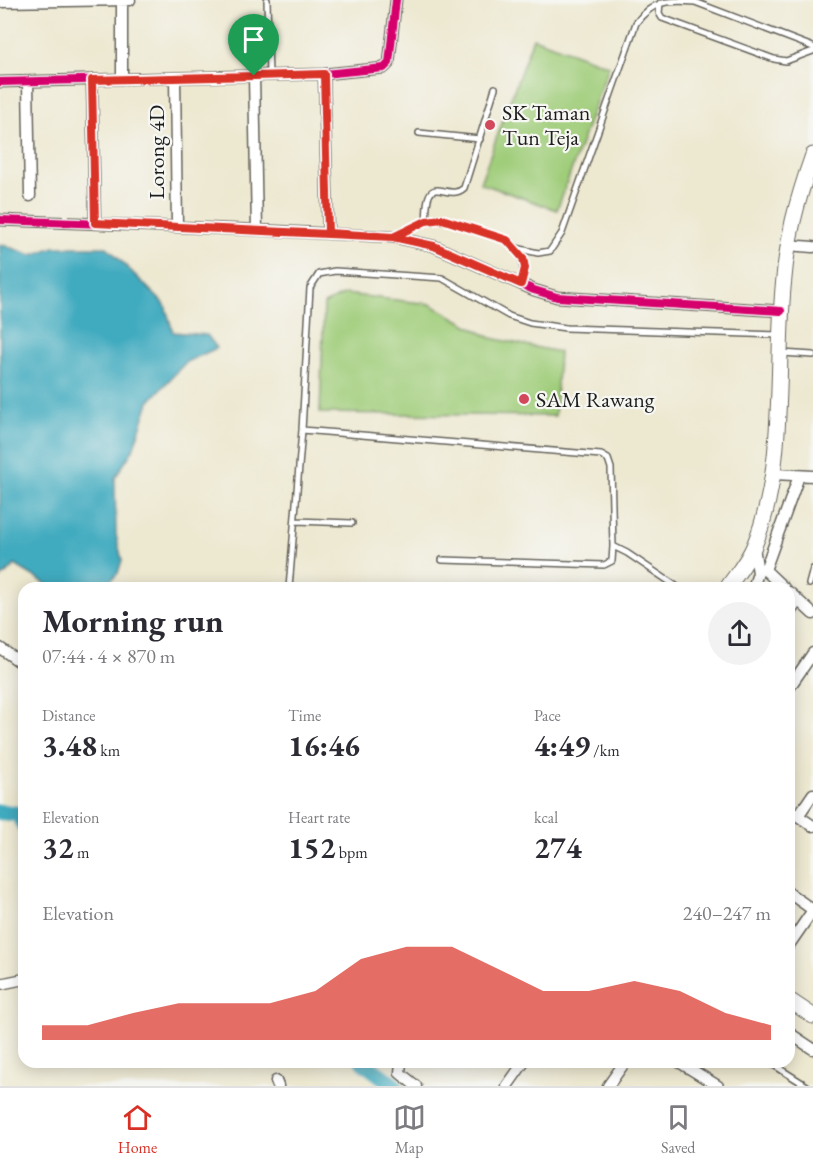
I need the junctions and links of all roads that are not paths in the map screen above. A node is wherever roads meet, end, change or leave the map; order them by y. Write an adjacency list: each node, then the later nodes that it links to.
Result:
1 (122, 0): 2 (street); 5 (street); 14 (street)
2 (130, 0)
3 (267, 0): 11 (lane)
4 (396, 0): 9 (street)
5 (53, 1): 6 (street)
6 (0, 2)
7 (660, 3): 8 (lane); 8 (lane); 31 (lane)
8 (813, 49)
9 (324, 74): 11 (street); 27 (street)
10 (254, 76): 11 (street); 12 (street); 26 (street)
11 (269, 76)
12 (176, 78): 14 (street); 25 (street, Lorong 4D)
13 (92, 80): 14 (street); 16 (street); 24 (street)
14 (122, 80)
15 (0, 82): 16 (street)
16 (28, 82): 21 (street)
17 (495, 88): 19 (lane)
18 (419, 133): 19 (lane)
19 (480, 140): 23 (lane)
20 (813, 155): 29 (street)
21 (30, 196)
22 (0, 220): 24 (street)
23 (426, 221): 28 (lane); 31 (lane)
24 (95, 223): 25 (street)
25 (177, 226): 26 (street)
26 (257, 230): 27 (street)
27 (328, 233): 28 (street)
28 (393, 237): 32 (street)
29 (787, 245): 30 (street); 33 (street)
30 (813, 247)
31 (516, 248): 32 (lane)
32 (521, 284): 33 (street)
33 (781, 311): 34 (street)
34 (780, 336): 35 (street); 37 (lane)
35 (779, 353): 36 (lane); 38 (street)
36 (813, 355)
37 (302, 430): 41 (lane); 43 (lane)
38 (774, 474): 39 (street); 44 (street)
39 (800, 476): 40 (street); 47 (street)
40 (813, 476)
41 (296, 521): 42 (lane); 48 (lane)
42 (352, 523)
43 (614, 546): 45 (lane); 49 (lane)
44 (754, 547): 47 (street); 50 (street)
45 (442, 560)
46 (813, 569): 53 (lane)
47 (761, 572): 51 (street); 52 (street)
48 (290, 582)
49 (670, 582)
50 (731, 582)
51 (756, 582)
52 (775, 582)
53 (809, 584)
54 (795, 597): 55 (street)
55 (800, 602): 56 (lane); 57 (street)
56 (795, 609)
57 (813, 614)
58 (0, 648): 60 (street)
59 (813, 653): 61 (street)
60 (18, 661)
61 (795, 679)
62 (813, 794): 63 (street)
63 (795, 811)
64 (795, 814): 65 (street)
65 (813, 826)
66 (795, 897): 67 (street)
67 (813, 910): 68 (street)
68 (795, 936)
69 (18, 980): 70 (street)
70 (0, 984)
71 (795, 1004): 72 (street)
72 (813, 1016)
73 (795, 1036): 74 (street)
74 (813, 1048)
75 (400, 1068): 81 (street)
76 (520, 1068): 82 (street)
77 (621, 1068): 83 (street)
78 (688, 1068): 80 (street)
79 (778, 1068): 84 (lane)
80 (713, 1085)
81 (416, 1086)
82 (507, 1086)
83 (608, 1086)
84 (807, 1086)

